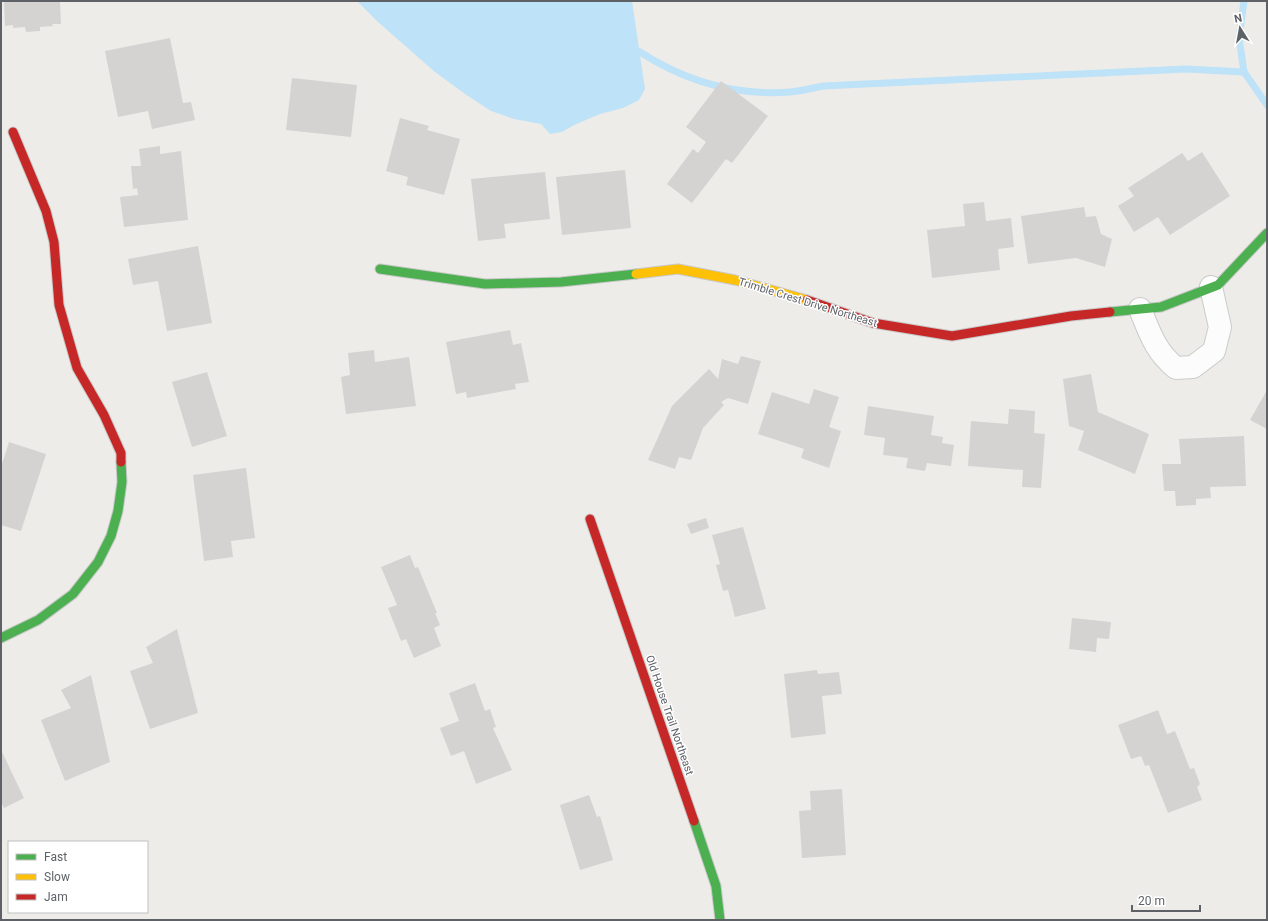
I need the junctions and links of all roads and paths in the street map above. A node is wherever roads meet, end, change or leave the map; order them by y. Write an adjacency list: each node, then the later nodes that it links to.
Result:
1 (14, 132): 7 (street)
2 (1267, 233): 4 (street, Trimble Crest Drive Northeast)
3 (380, 269): 5 (street, Trimble Crest Drive Northeast)
4 (1211, 287): 5 (street, Trimble Crest Drive Northeast); 5 (street)
5 (1140, 309)
6 (590, 519): 8 (street, Old House Trail Northeast)
7 (1, 638)
8 (720, 920)

